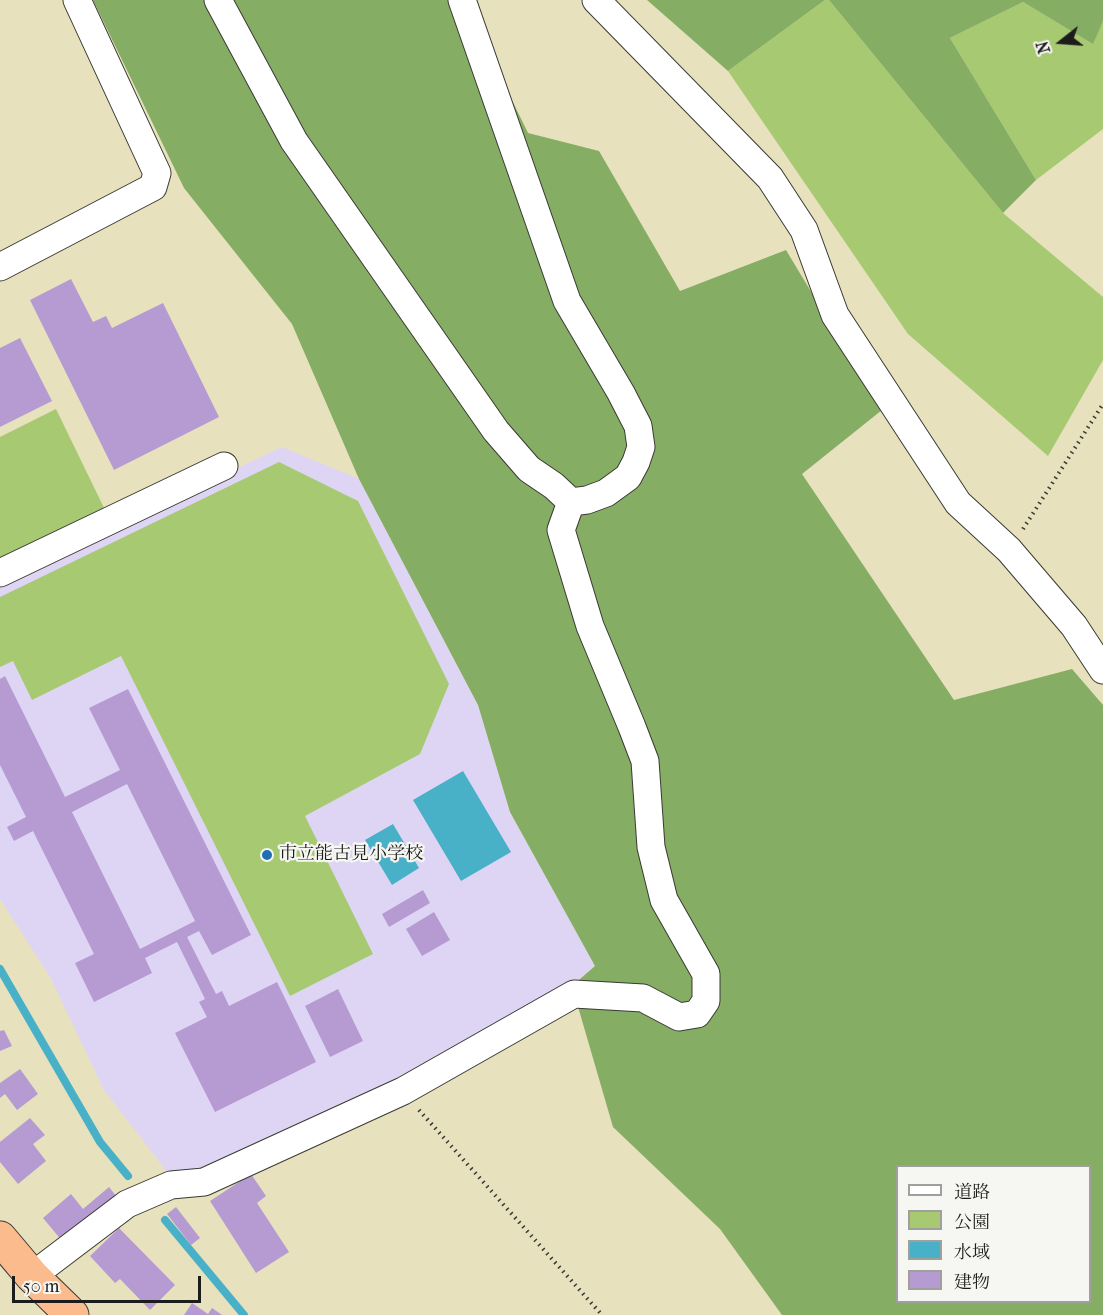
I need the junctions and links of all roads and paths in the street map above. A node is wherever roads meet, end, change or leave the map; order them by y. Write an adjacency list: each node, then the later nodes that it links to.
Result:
1 (77, 0): 5 (street)
2 (218, 0): 8 (street)
3 (462, 0): 8 (street)
4 (596, 0): 9 (street)
5 (0, 267)
6 (1103, 404): 9 (path)
7 (224, 466): 10 (street)
8 (571, 502): 12 (street)
9 (1009, 550): 11 (street)
10 (0, 573)
11 (1103, 670)
12 (403, 1091): 14 (street); 16 (path)
13 (0, 1238): 14 (highway)
14 (33, 1276): 15 (highway)
15 (72, 1315)
16 (602, 1315)

